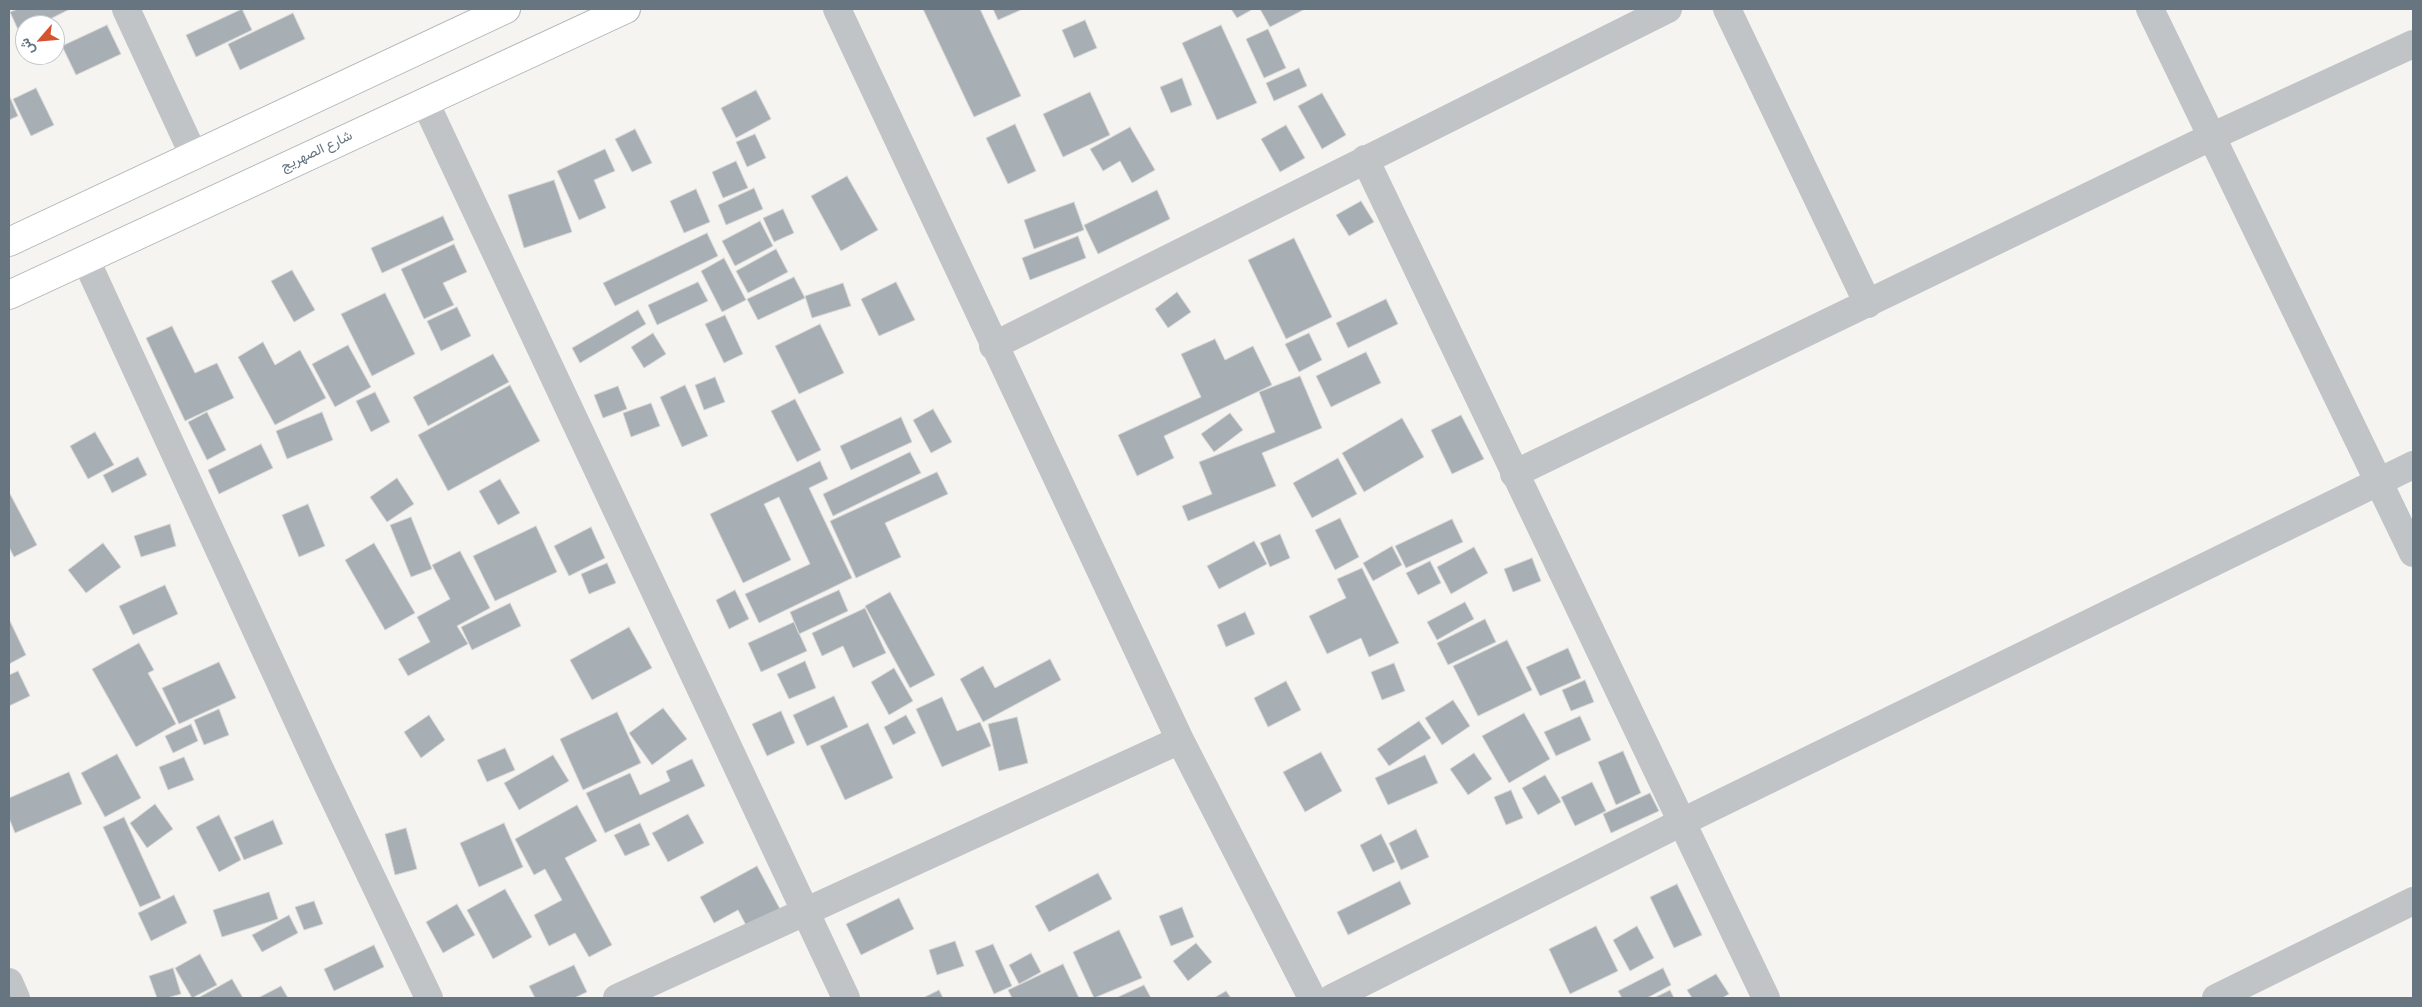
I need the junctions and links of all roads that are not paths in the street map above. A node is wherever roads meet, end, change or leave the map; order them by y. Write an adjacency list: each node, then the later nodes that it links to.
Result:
1 (126, 9): 11 (street)
2 (506, 9): 11 (main road)
3 (626, 9): 9 (main road, شارع الصهريج)
4 (837, 9): 17 (street)
5 (1668, 9): 12 (street)
6 (1727, 9): 16 (street)
7 (2150, 9): 10 (street)
8 (2413, 44): 10 (street)
9 (425, 102): 14 (main road, شارع الصهريج); 25 (street)
10 (2213, 136): 16 (street); 20 (street)
11 (194, 156): 13 (main road)
12 (1365, 159): 17 (street); 19 (street)
13 (9, 242)
14 (86, 260): 15 (main road, شارع الصهريج); 28 (street)
15 (9, 295)
16 (1868, 304): 19 (street)
17 (993, 346): 22 (street)
18 (2413, 465): 20 (street)
19 (1514, 474): 23 (street)
20 (2380, 482): 21 (street); 23 (street)
21 (2413, 553)
22 (1180, 740): 25 (street); 31 (street)
23 (1682, 822): 32 (street); 33 (street)
24 (2413, 901): 34 (street)
25 (804, 911): 29 (street); 30 (street)
26 (9, 982): 27 (street)
27 (16, 998)
28 (429, 998)
29 (617, 998)
30 (846, 998)
31 (1312, 998)
32 (1332, 998)
33 (1766, 998)
34 (2216, 998)

